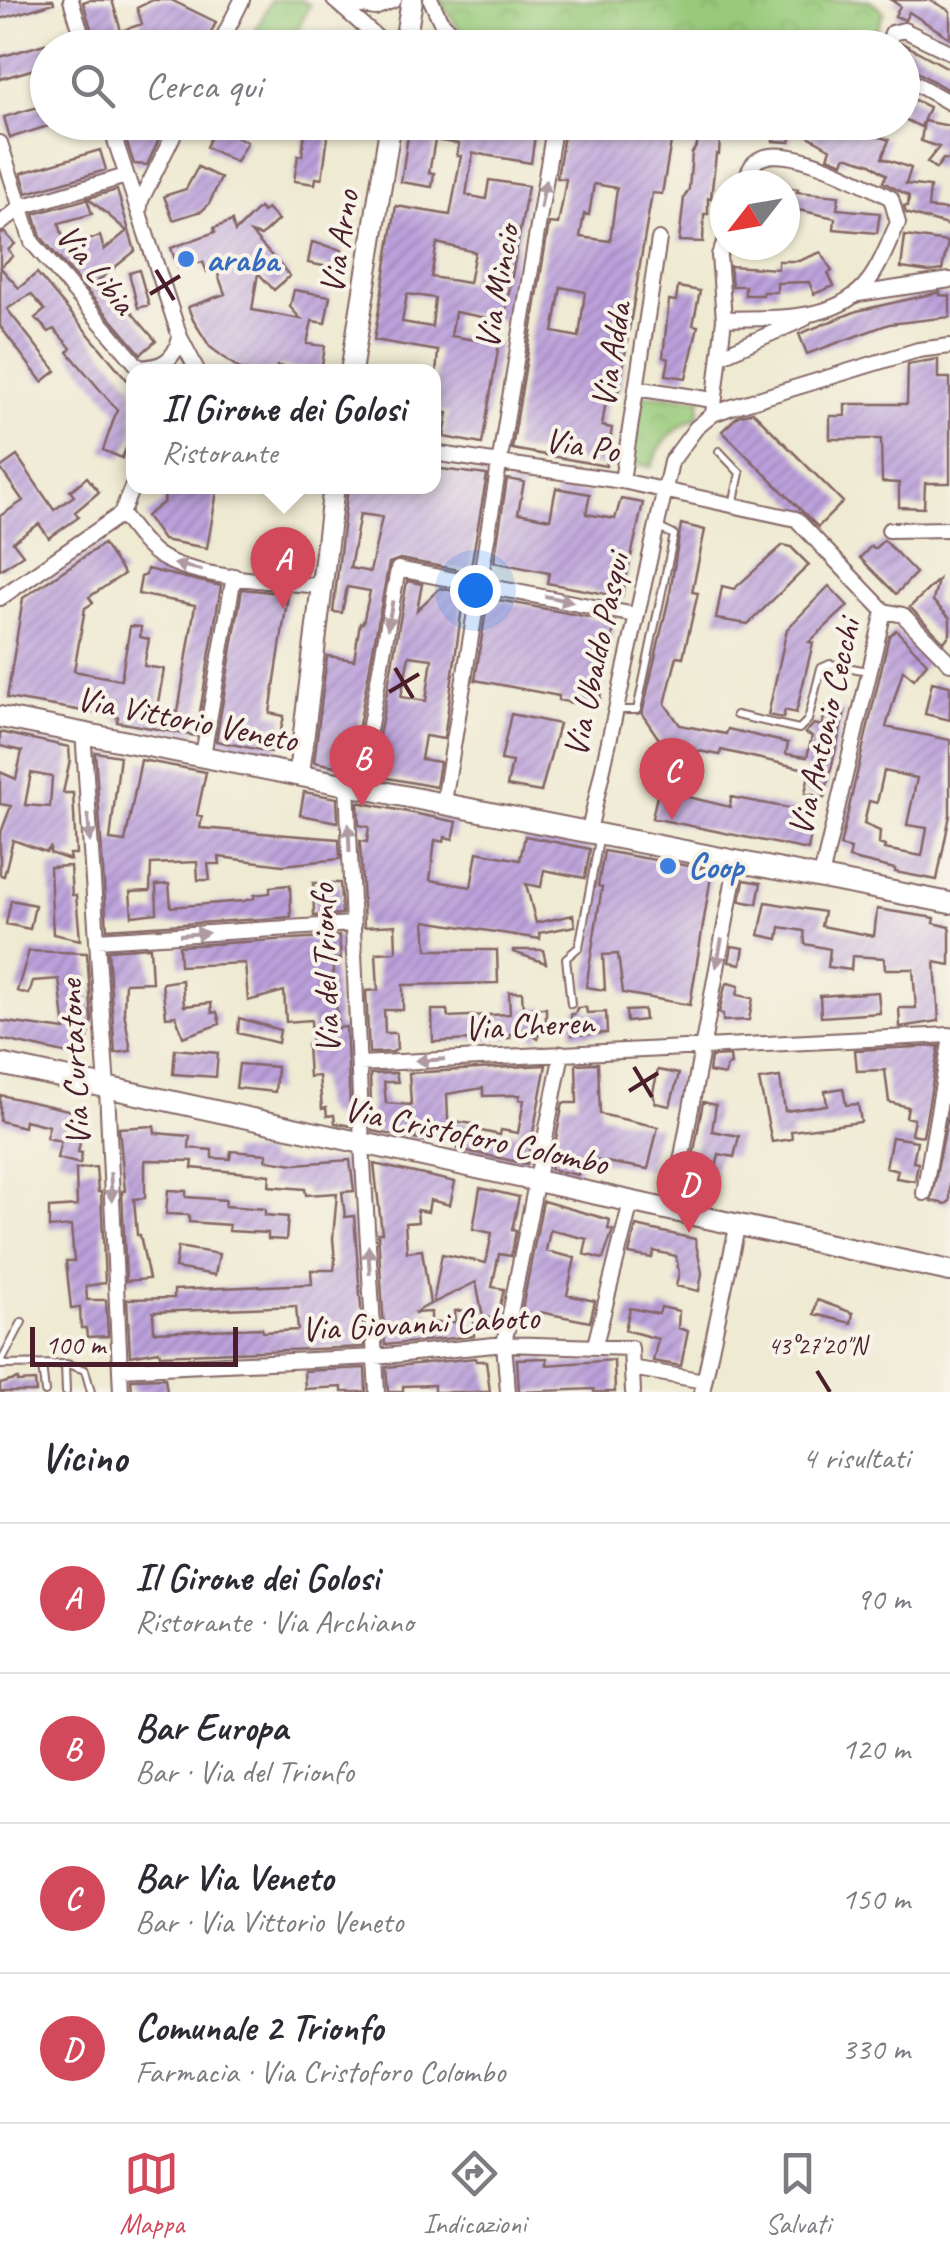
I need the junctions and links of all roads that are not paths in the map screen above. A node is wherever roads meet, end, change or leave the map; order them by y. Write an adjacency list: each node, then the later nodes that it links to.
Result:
1 (71, 0): 7 (street)
2 (242, 0): 8 (street)
3 (334, 0): 4 (street); 9 (street)
4 (394, 0)
5 (412, 0): 10 (main road)
6 (432, 0): 11 (street)
7 (80, 30)
8 (227, 30)
9 (368, 30)
10 (407, 30)
11 (450, 30)
12 (920, 38): 13 (street)
13 (950, 52)
14 (920, 86): 15 (street)
15 (950, 104)
16 (115, 140): 23 (street)
17 (171, 140): 21 (street)
18 (388, 140): 39 (main road, Via Arno)
19 (552, 140): 44 (street, Via Mincio, one-way to 19)
20 (0, 143): 25 (street, Via Libia)
21 (157, 168): 23 (street); 24 (street)
22 (750, 170): 30 (street)
23 (125, 172): 24 (street); 25 (street)
24 (140, 206): 33 (street)
25 (20, 208): 26 (street); 36 (street, Via Libia)
26 (0, 224)
27 (659, 239): 40 (street, Via Adda)
28 (718, 260): 32 (street)
29 (950, 280): 30 (street)
30 (858, 294): 31 (street)
31 (809, 316): 32 (street); 35 (street)
32 (724, 318): 35 (street)
33 (180, 337): 37 (street, Via Libia); 38 (street)
34 (950, 346): 41 (street)
35 (722, 356): 41 (street)
36 (135, 364)
37 (162, 364)
38 (194, 364)
39 (352, 364)
40 (636, 388): 41 (street); 45 (street, Via Adda)
41 (713, 407): 46 (street, Via Ubaldo Pasqui)
42 (719, 451): 49 (lane)
43 (441, 454): 44 (street, Via Po)
44 (498, 462): 45 (street, Via Po); 55 (street, Via Mincio)
45 (622, 481): 46 (street, Via Po)
46 (663, 491): 49 (street, Via Antonio Cecchi); 51 (street, Via Ubaldo Pasqui)
47 (129, 494): 50 (street)
48 (333, 494): 56 (main road)
49 (733, 506): 58 (street, Via Antonio Cecchi)
50 (121, 514): 54 (street, one-way to 50); 57 (street)
51 (654, 525): 59 (street, Via Ubaldo Pasqui); 60 (lane)
52 (889, 530): 53 (street)
53 (950, 530)
54 (234, 576): 56 (street); 67 (street)
55 (482, 583): 59 (street, one-way to 59); 69 (street, Via del Trionfo, one-way to 69); 70 (street, Via Mincio)
56 (319, 586): 68 (main road)
57 (0, 598)
58 (884, 611): 61 (street); 62 (street, Via Antonio Cecchi)
59 (635, 615): 60 (lane); 63 (street, Via Ubaldo Pasqui)
60 (657, 620): 63 (lane)
61 (950, 663)
62 (869, 671): 64 (lane); 73 (street, Via Antonio Cecchi)
63 (616, 710): 71 (street, Via Ubaldo Pasqui)
64 (736, 715)
65 (0, 717): 66 (main road, Via Vittorio Veneto)
66 (83, 731): 67 (main road, Via Vittorio Veneto); 76 (street, Via Curtatone, one-way to 76)
67 (203, 754): 68 (main road, Via Vittorio Veneto)
68 (299, 774): 69 (main road, Via Vittorio Veneto)
69 (353, 785): 70 (main road, Via Vittorio Veneto); 75 (street, Via del Trionfo, one-way to 69)
70 (444, 802): 71 (main road, Via Vittorio Veneto)
71 (594, 832): 72 (main road, Via Vittorio Veneto); 77 (lane)
72 (737, 860): 73 (main road, Via Vittorio Veneto); 80 (street, one-way to 80)
73 (821, 877): 74 (main road, Via Vittorio Veneto)
74 (949, 900)
75 (353, 924): 76 (street, one-way to 75); 83 (street, Via del Trionfo)
76 (97, 940): 84 (street, Via Curtatone)
77 (571, 1004)
78 (950, 1035): 80 (street, Via Cheren)
79 (950, 1043): 87 (street)
80 (702, 1045): 81 (street, Via Cheren); 89 (street)
81 (562, 1053): 83 (street, Via Cheren, one-way to 83); 86 (street)
82 (0, 1064): 84 (main road, Via Cristoforo Colombo)
83 (359, 1064): 85 (street, Via del Trionfo)
84 (106, 1089): 85 (main road, Via Cristoforo Colombo); 99 (street, Via Curtatone, one-way to 99)
85 (362, 1145): 86 (main road, Via Cristoforo Colombo); 95 (street, Via del Trionfo, one-way to 85)
86 (536, 1182): 88 (main road, Via Cristoforo Colombo); 93 (street)
87 (924, 1194)
88 (630, 1202): 89 (main road, Via Cristoforo Colombo); 94 (street)
89 (672, 1210): 90 (main road, Via Cristoforo Colombo)
90 (738, 1223): 91 (main road, Via Cristoforo Colombo); 101 (street)
91 (950, 1271)
92 (22, 1322): 98 (lane)
93 (504, 1344): 94 (street, Via Giovanni Caboto); 95 (street, Via Giovanni Caboto); 107 (street)
94 (596, 1345): 100 (street, Via Giovanni Caboto)
95 (374, 1357): 99 (street, Via Giovanni Caboto); 106 (street, Via del Trionfo)
96 (42, 1364): 97 (lane); 98 (lane); 102 (lane)
97 (65, 1364): 103 (lane); 104 (lane)
98 (0, 1365)
99 (120, 1368): 105 (street, Via Curtatone)
100 (632, 1368): 101 (street, Via Giovanni Caboto); 108 (street)
101 (703, 1386)
102 (45, 1392)
103 (66, 1392)
104 (92, 1392)
105 (121, 1392)
106 (376, 1392)
107 (508, 1392)
108 (633, 1392)

